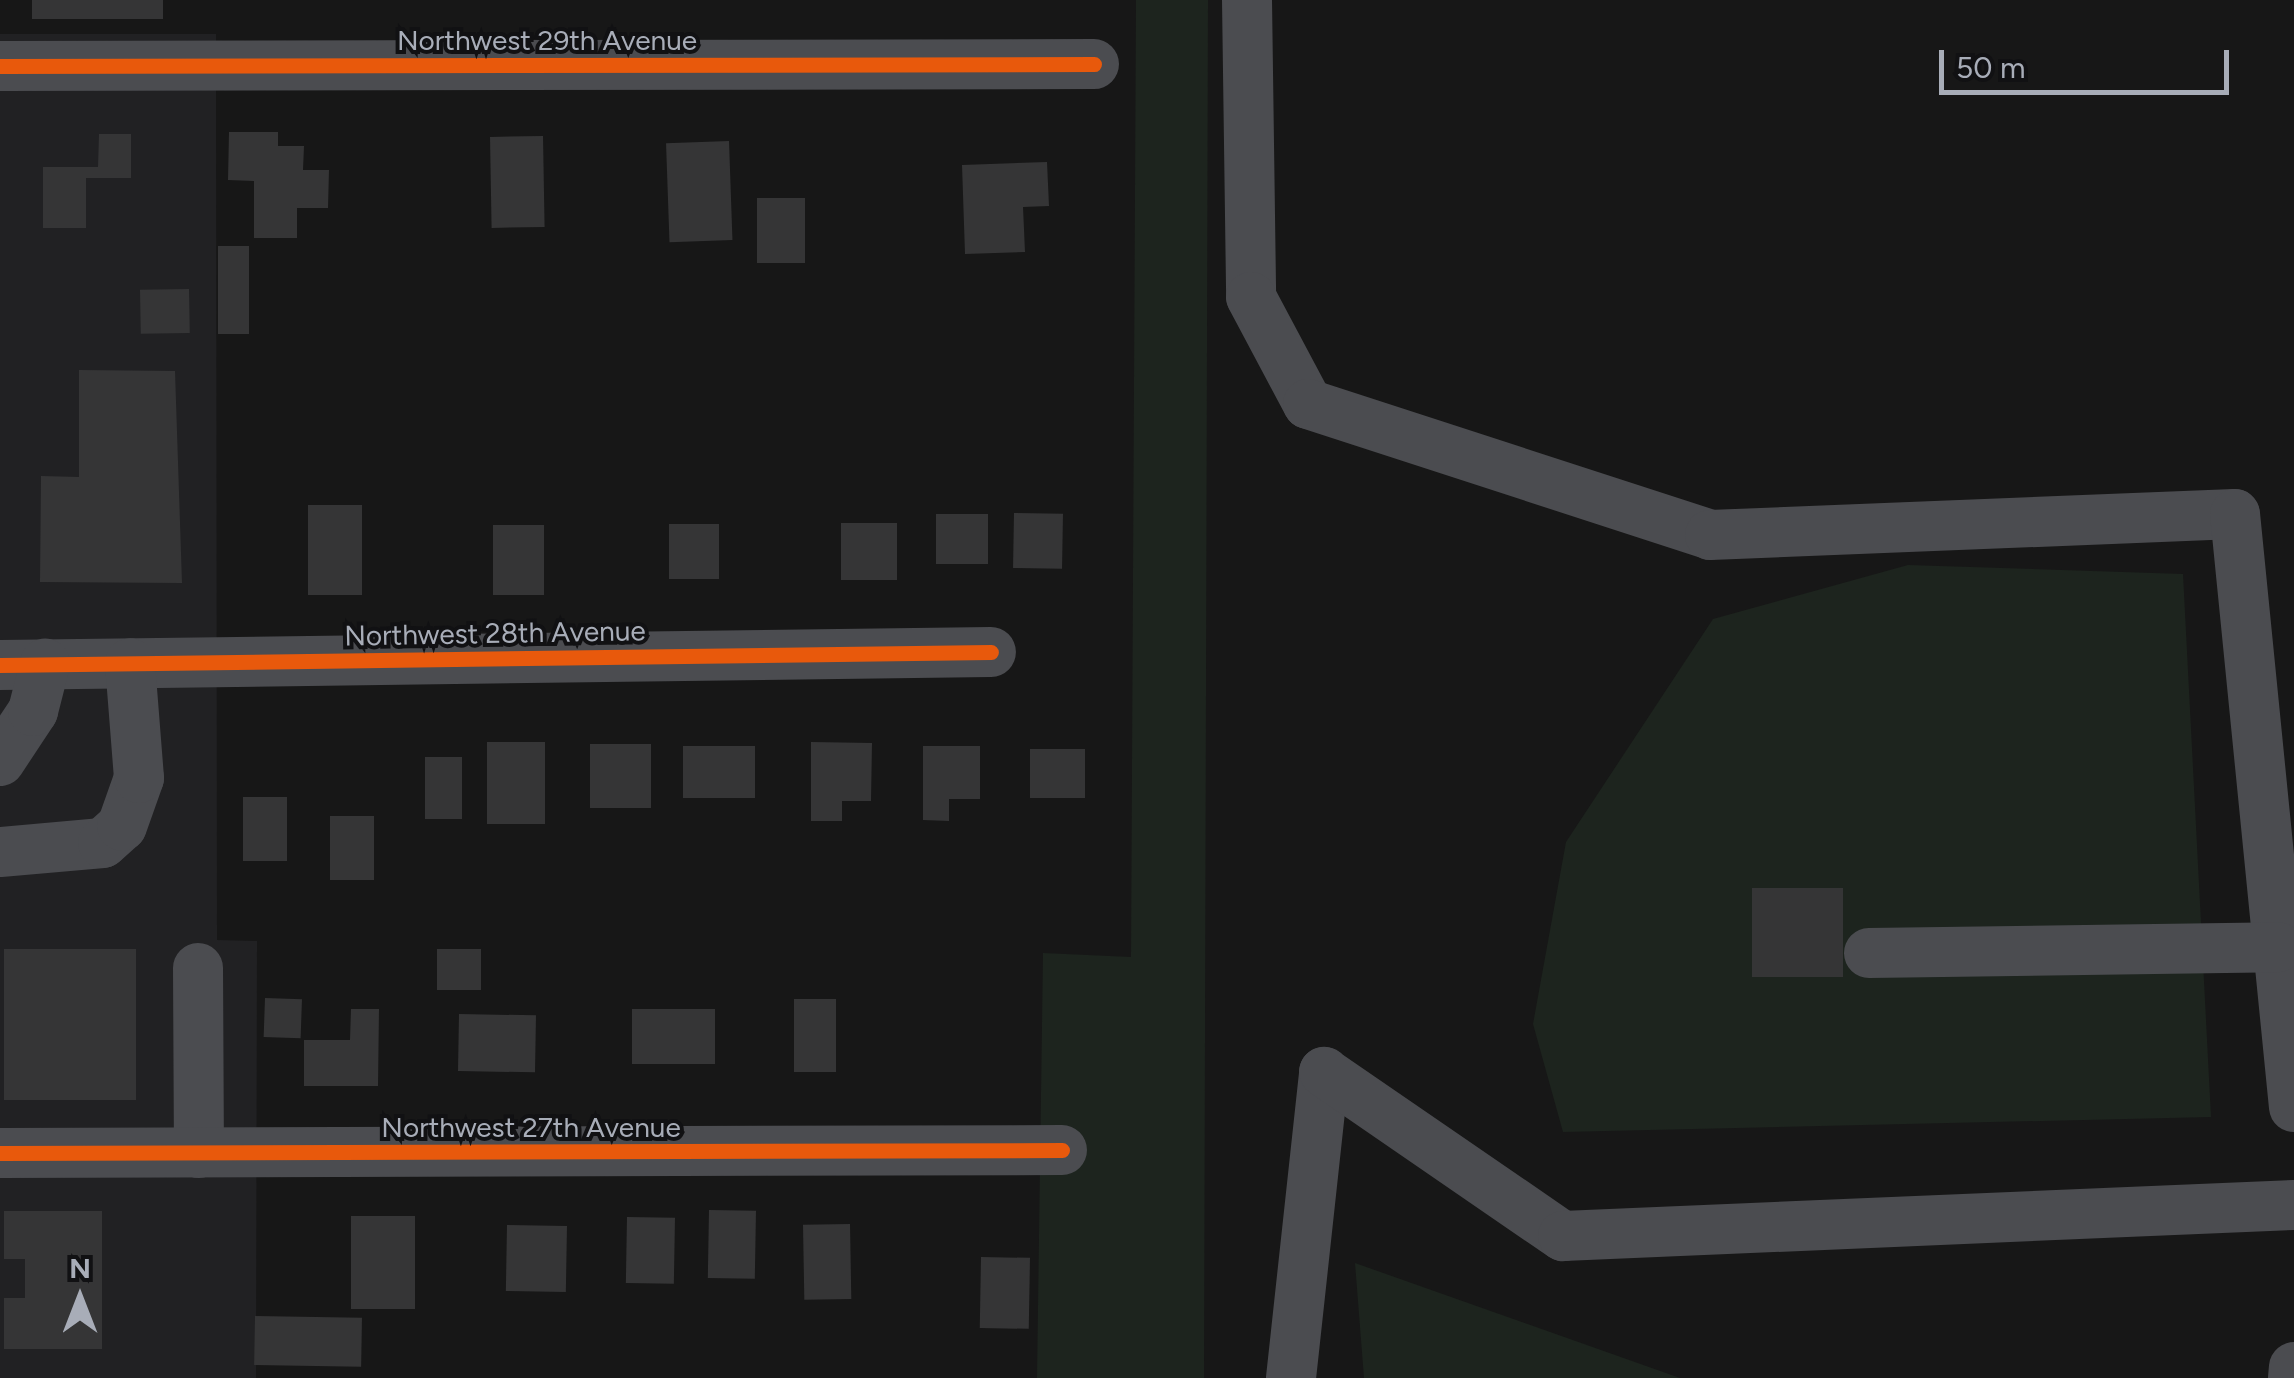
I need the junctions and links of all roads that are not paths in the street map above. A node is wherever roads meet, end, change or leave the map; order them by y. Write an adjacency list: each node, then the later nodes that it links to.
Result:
1 (1247, 0): 9 (street)
2 (1094, 64): 3 (street, Northwest 29th Avenue)
3 (0, 66)
4 (991, 652): 5 (street, Northwest 28th Avenue)
5 (130, 663): 6 (street, Northwest 28th Avenue); 8 (street)
6 (23, 665): 7 (street)
7 (0, 761)
8 (0, 852)
9 (2278, 947): 10 (street); 12 (street)
10 (1869, 953)
11 (198, 968): 14 (street)
12 (2294, 1107)
13 (1062, 1150): 14 (street, Northwest 27th Avenue)
14 (199, 1153): 15 (street, Northwest 27th Avenue)
15 (0, 1154)
16 (2294, 1204): 18 (street)
17 (2294, 1367): 19 (street)
18 (1290, 1378)
19 (2293, 1378)

